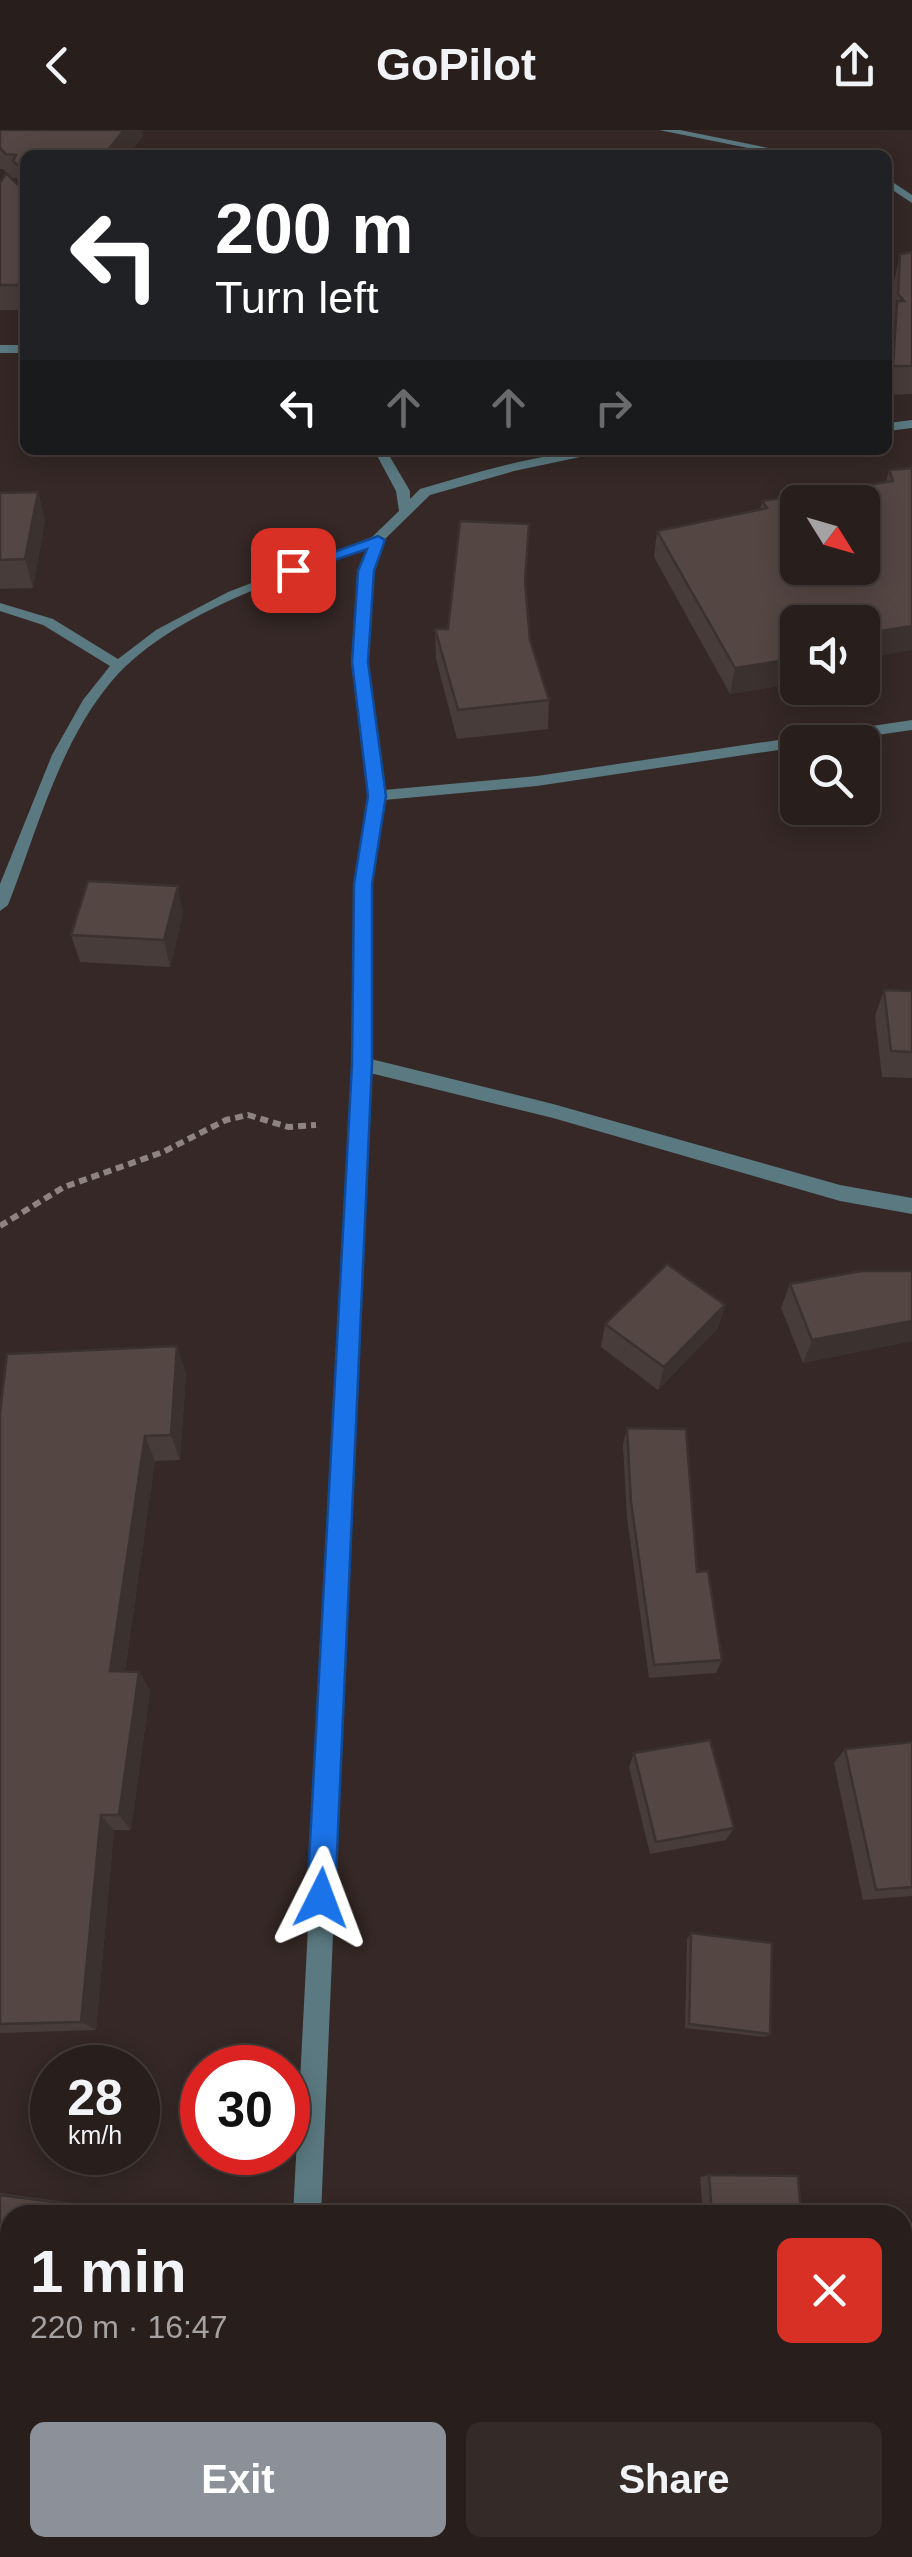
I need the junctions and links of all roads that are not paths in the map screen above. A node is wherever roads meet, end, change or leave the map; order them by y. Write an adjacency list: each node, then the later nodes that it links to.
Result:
1 (664, 130): 2 (street)
2 (754, 150)
3 (383, 455): 5 (street)
4 (581, 455): 5 (street)
5 (404, 510): 6 (street)
6 (378, 540): 8 (street); 10 (street)
7 (0, 607): 8 (street)
8 (119, 666): 11 (street)
9 (912, 724): 10 (street)
10 (377, 796): 12 (street)
11 (1, 898)
12 (362, 1064): 13 (street); 14 (street)
13 (912, 1206)
14 (307, 2205)

